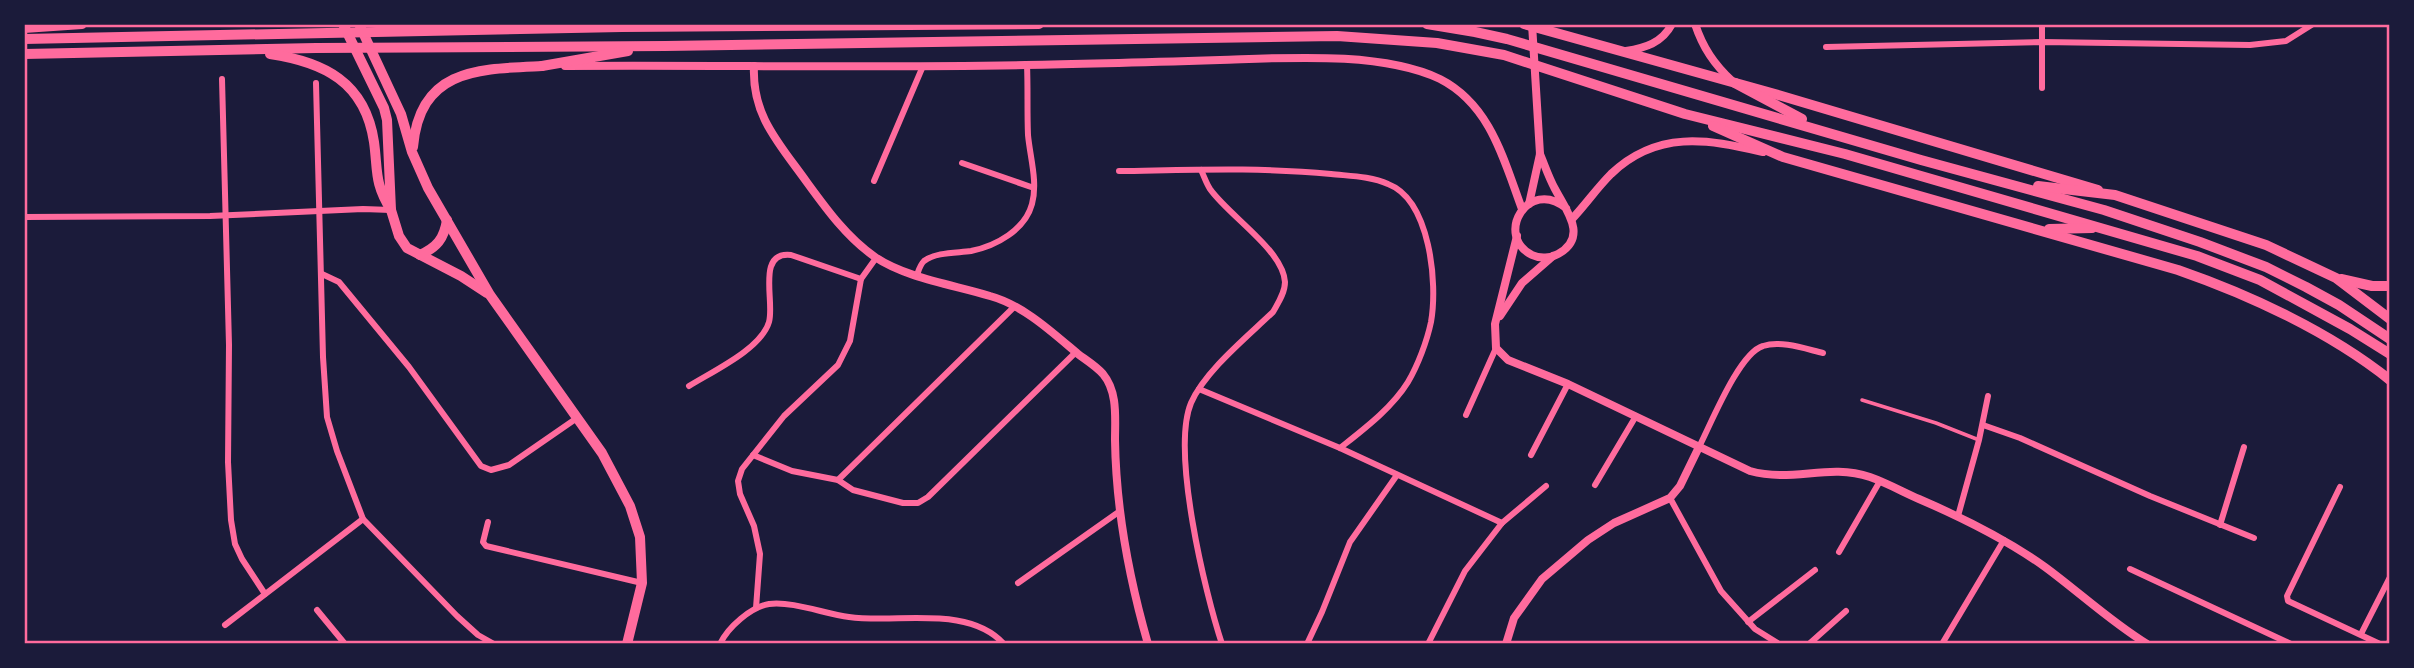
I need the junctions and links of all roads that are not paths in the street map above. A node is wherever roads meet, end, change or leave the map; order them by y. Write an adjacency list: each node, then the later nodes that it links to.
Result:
1 (82, 24): 13 (main road)
2 (344, 24): 43 (main road)
3 (1040, 24): 12 (main road)
4 (1427, 24): 30 (main road)
5 (1524, 24): 19 (main road)
6 (1532, 24): 32 (street)
7 (1672, 24): 19 (street)
8 (1695, 24): 27 (street)
9 (2042, 24): 15 (street)
10 (2313, 24): 15 (street)
11 (361, 25): 31 (main road)
12 (619, 26): 14 (main road)
13 (24, 28)
14 (24, 39)
15 (2042, 42): 17 (street); 28 (street)
16 (665, 46): 18 (main road); 22 (main road); 29 (main road)
17 (1826, 47)
18 (243, 50): 20 (main road); 43 (main road)
19 (1623, 51): 27 (main road)
20 (24, 54)
21 (1027, 65): 24 (street); 39 (street); 41 (street)
22 (542, 66): 23 (street); 31 (main road)
23 (754, 66): 24 (street); 54 (street)
24 (923, 66): 37 (street)
25 (222, 79): 45 (street)
26 (316, 83): 44 (street)
27 (1735, 83): 30 (main road); 40 (main road)
28 (2042, 88)
29 (1685, 114): 33 (main road); 50 (main road)
30 (1823, 130): 38 (main road)
31 (412, 152): 48 (main road)
32 (1540, 154): 41 (street); 42 (street)
33 (1783, 157): 47 (street); 49 (main road)
34 (962, 163): 39 (street)
35 (1201, 170): 36 (street); 72 (street); 82 (street)
36 (1119, 171)
37 (874, 181)
38 (2004, 183): 40 (main road); 64 (main road)
39 (1034, 188): 56 (street)
40 (2115, 195): 57 (main road)
41 (1526, 206): 42 (street); 51 (street)
42 (1566, 208): 47 (street)
43 (391, 210): 44 (street); 52 (main road)
44 (321, 211): 45 (street); 55 (street)
45 (225, 215): 46 (street); 106 (street)
46 (24, 217)
47 (1572, 219): 53 (street)
48 (447, 220): 52 (main road); 60 (main road)
49 (2032, 228): 50 (main road); 69 (main road)
50 (2103, 228): 68 (main road)
51 (1517, 236): 53 (street); 63 (street)
52 (420, 255): 60 (main road)
53 (1553, 256): 63 (street)
54 (876, 258): 56 (street); 58 (street)
55 (322, 274): 77 (street); 94 (street)
56 (917, 275): 61 (street)
57 (2336, 278): 59 (main road); 62 (main road)
58 (861, 279): 71 (street); 83 (street)
59 (2389, 286)
60 (490, 295): 77 (main road)
61 (1014, 307): 66 (street); 86 (street)
62 (2389, 319)
63 (1495, 324): 65 (street)
64 (2389, 339)
65 (1496, 348): 70 (street); 75 (street)
66 (1076, 352): 86 (street); 92 (street)
67 (1823, 353): 80 (street)
68 (2389, 354)
69 (2389, 380)
70 (1568, 384): 76 (street); 84 (street)
71 (689, 386)
72 (1199, 389): 82 (street); 120 (street)
73 (1988, 396): 78 (street)
74 (1862, 400): 79 (lane)
75 (1466, 415)
76 (1636, 416): 80 (street); 88 (street)
77 (577, 418): 104 (main road)
78 (1983, 425): 79 (street); 97 (street)
79 (1979, 440): 93 (street)
80 (1699, 447): 87 (street); 91 (street)
81 (2244, 447): 97 (street)
82 (1340, 448): 85 (street)
83 (753, 455): 86 (street); 107 (street)
84 (1531, 455)
85 (1397, 475): 96 (street); 121 (street)
86 (838, 480)
87 (1880, 481): 93 (street); 100 (street)
88 (1595, 485)
89 (1546, 486): 96 (street)
90 (2340, 487): 112 (street)
91 (1670, 498): 110 (street); 123 (street)
92 (1120, 511): 105 (street); 119 (street)
93 (1958, 516): 99 (street)
94 (363, 519): 106 (street); 115 (street)
95 (488, 522): 104 (street)
96 (1502, 523): 122 (street)
97 (2220, 525): 98 (street)
98 (2254, 538)
99 (2004, 540): 113 (street); 127 (street)
100 (1839, 552)
101 (2130, 569): 128 (street)
102 (1815, 570): 110 (street)
103 (2389, 577): 112 (street)
104 (642, 583): 116 (main road)
105 (1018, 583)
106 (265, 594): 111 (street)
107 (756, 608): 117 (street); 118 (street)
108 (317, 610): 114 (street)
109 (1846, 611): 125 (street)
110 (1748, 622): 124 (street)
111 (225, 625)
112 (2361, 634): 129 (street)
113 (1944, 641): 126 (street)
114 (345, 643)
115 (494, 643)
116 (627, 643)
117 (720, 643)
118 (1004, 643)
119 (1148, 643)
120 (1222, 643)
121 (1307, 643)
122 (1428, 643)
123 (1506, 643)
124 (1779, 643)
125 (1809, 643)
126 (1953, 643)
127 (2147, 643)
128 (2291, 643)
129 (2380, 643)

